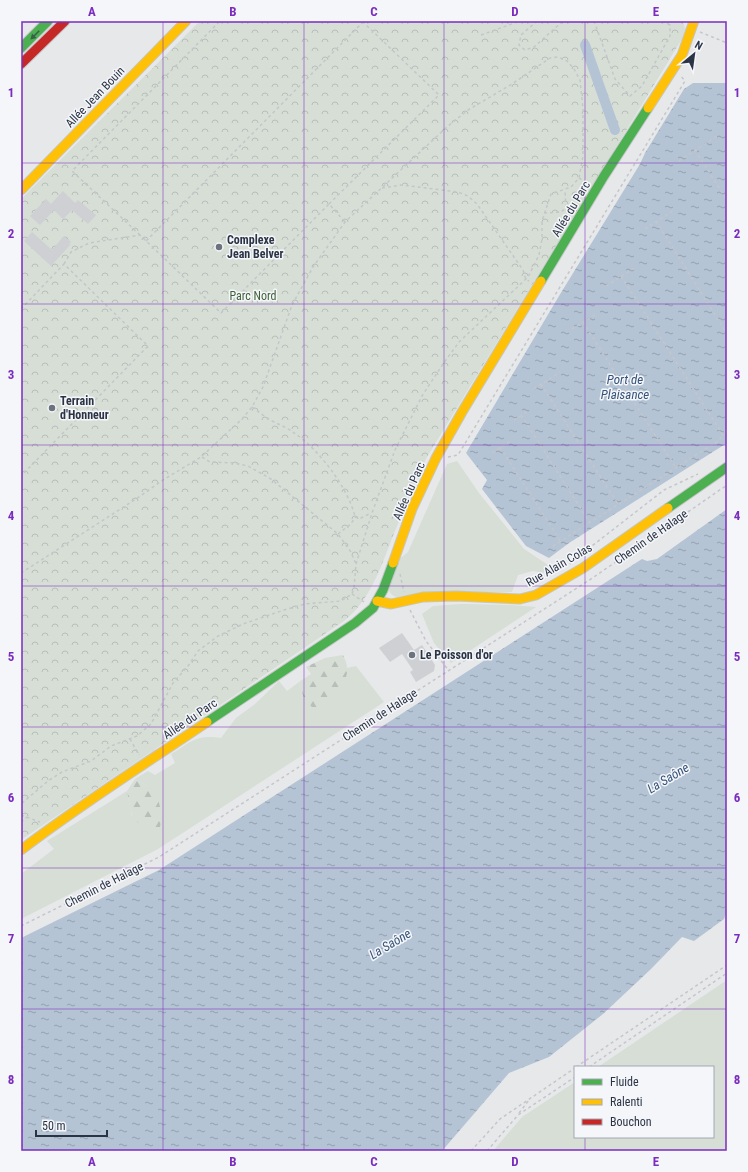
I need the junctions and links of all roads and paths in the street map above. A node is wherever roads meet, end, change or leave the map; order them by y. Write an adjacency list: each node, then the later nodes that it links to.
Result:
1 (48, 21): 15 (street, one-way to 15)
2 (65, 21): 16 (street)
3 (186, 21): 22 (street, Allée Jean Bouin)
4 (220, 21): 31 (path)
5 (363, 21): 25 (path); 32 (path)
6 (520, 21): 13 (path)
7 (537, 21): 8 (path)
8 (563, 21)
9 (594, 21): 10 (path)
10 (662, 21)
11 (694, 21): 17 (street, Allée du Parc)
12 (700, 32): 14 (path)
13 (481, 35)
14 (727, 43)
15 (21, 48)
16 (21, 64)
17 (673, 67): 37 (street, Allée du Parc); 57 (path)
18 (717, 136): 19 (path)
19 (695, 150): 20 (path); 24 (path)
20 (679, 161)
21 (382, 188): 23 (path); 29 (path); 36 (path)
22 (21, 190)
23 (565, 190): 27 (path); 27 (path)
24 (727, 200)
25 (329, 204): 29 (path); 32 (path)
26 (674, 210): 28 (path)
27 (544, 213): 36 (path)
28 (656, 221): 30 (path); 43 (path)
29 (345, 222): 47 (path)
30 (645, 229)
31 (140, 235): 32 (path); 33 (path)
32 (146, 241)
33 (64, 264): 39 (path); 61 (path)
34 (636, 267): 35 (path)
35 (621, 276): 38 (path); 52 (path)
36 (526, 280): 37 (path); 64 (path)
37 (539, 285): 57 (street, Allée du Parc)
38 (606, 286)
39 (21, 309)
40 (596, 314): 41 (path)
41 (583, 322): 42 (path); 59 (path)
42 (572, 329)
43 (727, 334)
44 (560, 372): 45 (path)
45 (541, 384): 46 (path); 63 (path)
46 (534, 389)
47 (252, 407): 56 (path); 65 (path)
48 (530, 410): 49 (path)
49 (521, 415): 50 (path); 66 (path)
50 (514, 420)
51 (727, 427): 52 (path)
52 (723, 435): 59 (path)
53 (510, 441): 54 (path)
54 (500, 447): 55 (path); 68 (path)
55 (492, 453)
56 (201, 457): 67 (path); 73 (path)
57 (436, 458): 71 (street, Allée du Parc)
58 (727, 467): 72 (street, Rue Alain Colas)
59 (676, 468): 63 (path)
60 (699, 473): 72 (path)
61 (21, 476)
62 (727, 485): 78 (path, Chemin de Halage)
63 (618, 505): 66 (path)
64 (372, 513): 65 (path); 70 (path)
65 (354, 517): 67 (path)
66 (590, 523): 68 (path)
67 (338, 534): 70 (path)
68 (561, 542): 69 (path)
69 (553, 546)
70 (356, 564): 74 (path)
71 (392, 564): 76 (path); 77 (street, Allée du Parc)
72 (576, 572): 76 (street, Rue Alain Colas)
73 (21, 573)
74 (352, 594): 75 (path); 79 (path)
75 (367, 599)
76 (406, 600): 77 (street, Rue Alain Colas); 78 (path)
77 (377, 601): 80 (street, Allée du Parc)
78 (449, 671): 87 (path, Chemin de Halage)
79 (130, 739): 80 (path); 81 (path)
80 (144, 763): 85 (street, Allée du Parc)
81 (21, 804)
82 (21, 815): 83 (path)
83 (27, 817): 84 (path); 85 (path)
84 (21, 822)
85 (47, 830): 86 (street, Allée du Parc)
86 (21, 850)
87 (21, 926)
88 (727, 965): 90 (path)
89 (727, 973): 91 (path)
90 (577, 1066)
91 (590, 1066)
92 (574, 1068): 94 (path)
93 (574, 1078): 95 (path)
94 (530, 1098): 95 (path); 96 (path)
95 (518, 1115): 97 (path)
96 (471, 1151)
97 (487, 1151)

